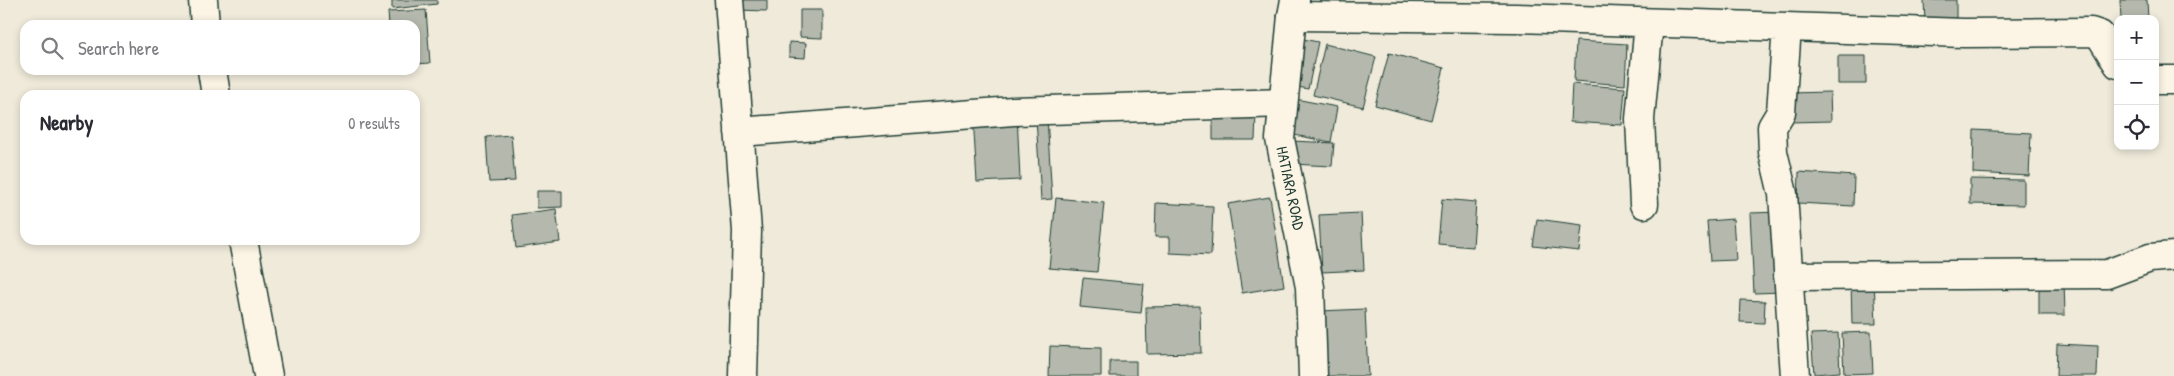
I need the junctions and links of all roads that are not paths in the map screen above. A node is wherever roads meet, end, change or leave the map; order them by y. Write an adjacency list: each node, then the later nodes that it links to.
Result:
1 (203, 0): 4 (street)
2 (729, 0): 13 (street)
3 (1293, 8): 5 (street); 12 (street, HATIARA ROAD)
4 (205, 20)
5 (1649, 23): 6 (street); 14 (street)
6 (1786, 27): 7 (street); 17 (street)
7 (2115, 60)
8 (213, 75): 11 (street)
9 (2159, 80): 10 (street)
10 (2174, 80)
11 (215, 90)
12 (1283, 103): 13 (street); 20 (street, HATIARA ROAD)
13 (739, 132): 19 (street)
14 (1644, 204)
15 (244, 245): 18 (street)
16 (2174, 256): 17 (street)
17 (1788, 276): 21 (street)
18 (268, 376)
19 (743, 376)
20 (1313, 376)
21 (1795, 376)

